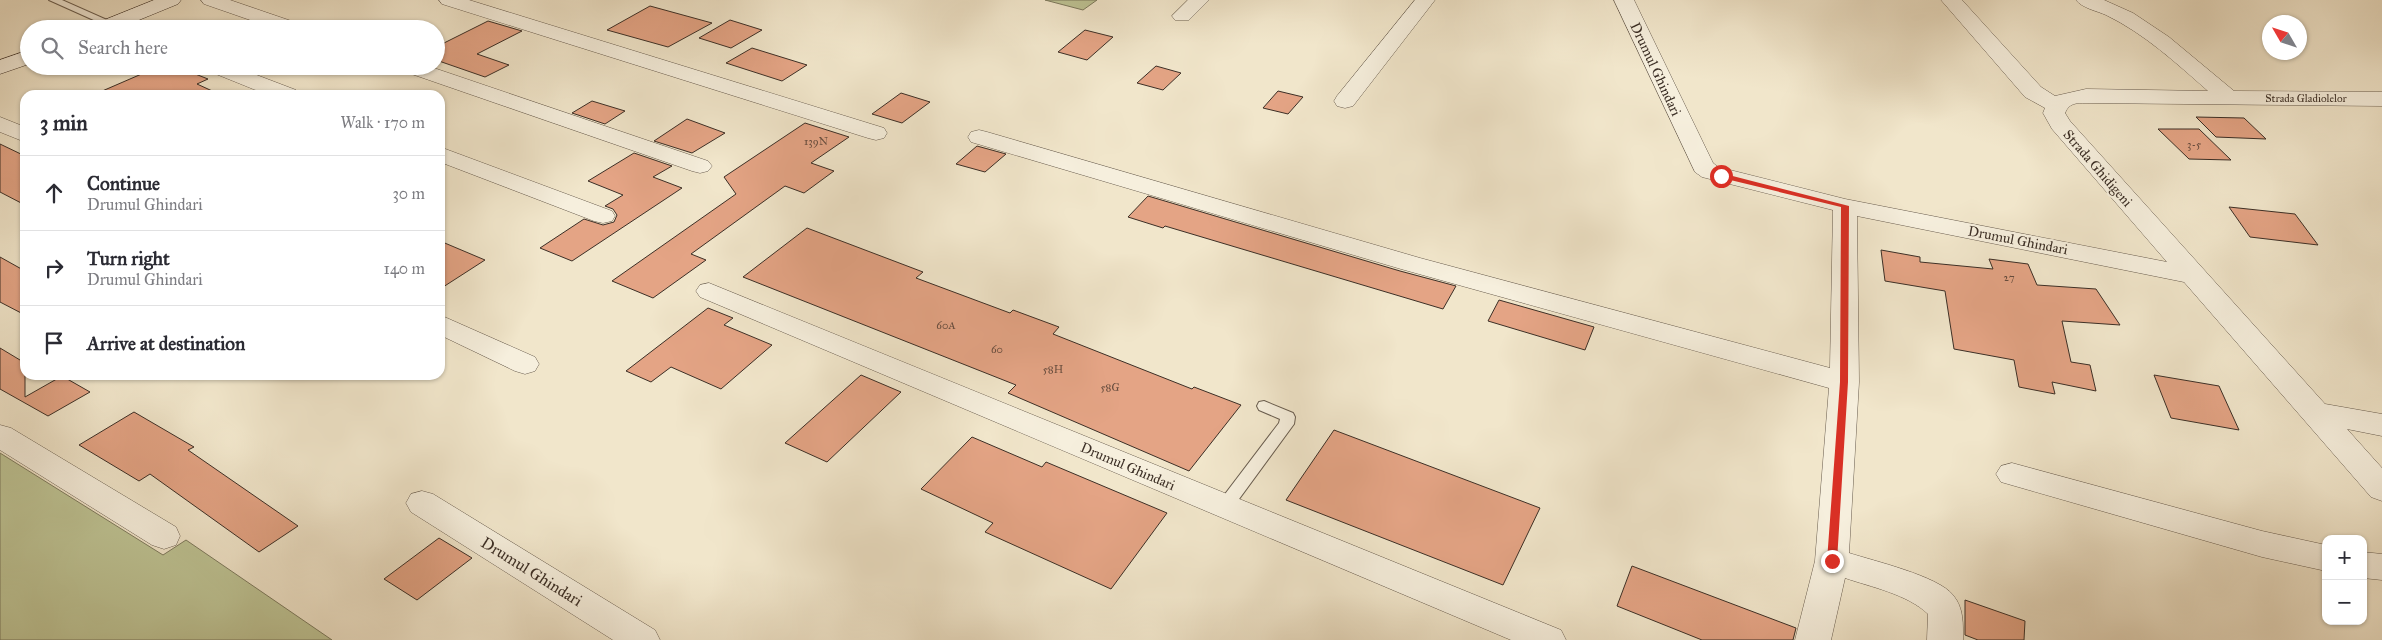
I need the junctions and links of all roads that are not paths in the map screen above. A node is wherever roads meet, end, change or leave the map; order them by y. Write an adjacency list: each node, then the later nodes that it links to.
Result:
1 (54, 0): 11 (lane)
2 (211, 0): 13 (street)
3 (449, 0): 27 (street)
4 (1199, 0): 10 (street)
5 (1425, 0): 22 (street)
6 (1624, 0): 31 (street, Drumul Ghindari)
7 (1950, 0): 23 (street)
8 (2086, 0): 19 (street)
9 (163, 1): 12 (street)
10 (1182, 16)
11 (96, 20)
12 (125, 20)
13 (270, 20)
14 (20, 60): 15 (street)
15 (0, 68)
16 (236, 75): 18 (street)
17 (433, 75): 30 (street)
18 (275, 90)
19 (2229, 98): 20 (street, Strada Gladiolelor); 23 (street)
20 (2357, 99): 21 (street, Strada Gladiolelor); 24 (street)
21 (2382, 99)
22 (1345, 101)
23 (2057, 106): 33 (street, Strada Ghidigeni)
24 (2382, 111)
25 (0, 124): 26 (street)
26 (20, 133)
27 (876, 133)
28 (979, 137): 37 (street)
29 (445, 156): 32 (street)
30 (700, 166)
31 (1845, 206): 33 (street, Drumul Ghindari); 37 (street)
32 (603, 216)
33 (2191, 275): 39 (street, Strada Ghidigeni)
34 (709, 291): 45 (street, Drumul Ghindari)
35 (445, 326): 36 (street)
36 (525, 364)
37 (1844, 382): 48 (street)
38 (1264, 406): 45 (lane)
39 (2314, 412): 40 (street); 43 (street, Strada Ghidigeni)
40 (2382, 425)
41 (0, 436): 46 (street)
42 (2012, 474): 47 (street)
43 (2382, 490)
44 (422, 503): 51 (street, Drumul Ghindari)
45 (1225, 506): 52 (street, Drumul Ghindari)
46 (164, 536)
47 (2322, 557)
48 (1832, 561): 53 (street); 54 (street)
49 (2367, 565): 50 (street)
50 (2382, 567)
51 (642, 640)
52 (1548, 640)
53 (1812, 640)
54 (1944, 640)

